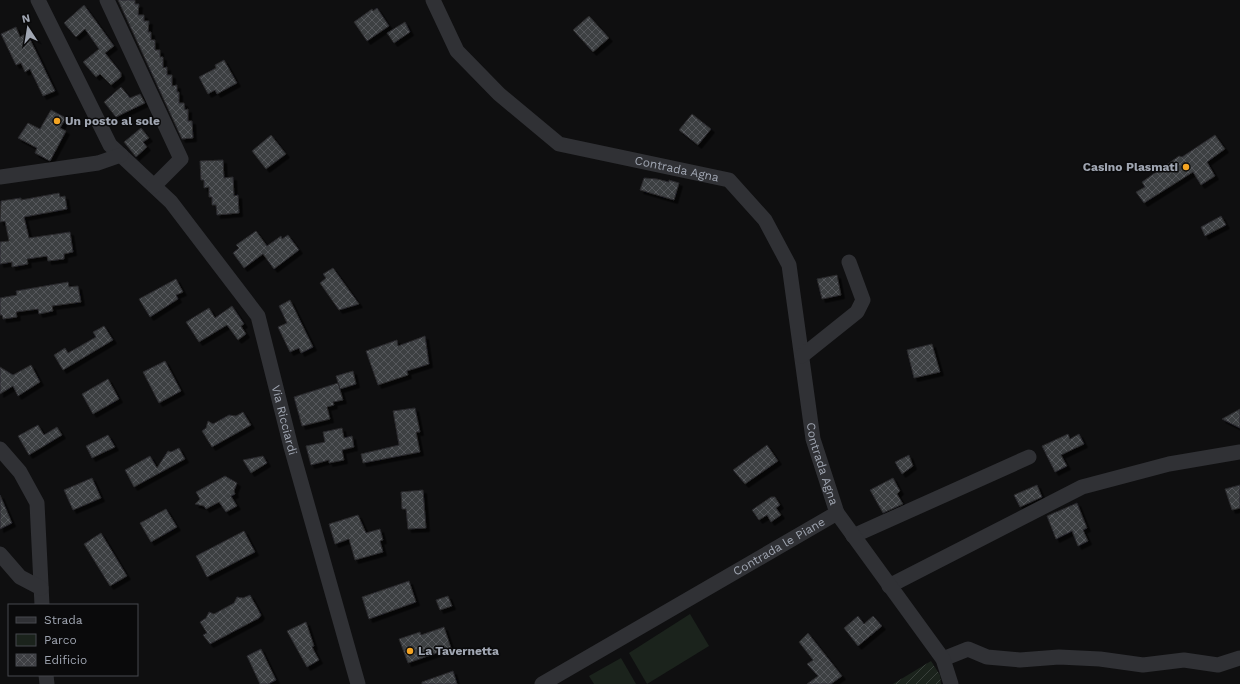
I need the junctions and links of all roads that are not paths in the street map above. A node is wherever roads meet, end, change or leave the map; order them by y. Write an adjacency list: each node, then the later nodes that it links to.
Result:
1 (38, 0): 4 (street, Via Ricciardi)
2 (107, 0): 6 (street)
3 (433, 0): 8 (street, Contrada Agna)
4 (121, 155): 5 (street); 6 (street, Via Ricciardi)
5 (0, 177)
6 (154, 186): 20 (street, Via Ricciardi)
7 (849, 262): 8 (street)
8 (802, 356): 12 (street, Contrada Agna)
9 (0, 449): 16 (street)
10 (1240, 452): 15 (street)
11 (1029, 457): 13 (street)
12 (837, 513): 13 (street, Contrada le Piane); 21 (street, Contrada le Piane)
13 (853, 536): 15 (street, Contrada le Piane)
14 (0, 554): 16 (street)
15 (889, 586): 19 (street, Contrada le Piane)
16 (41, 588): 17 (street)
17 (42, 604)
18 (1240, 658): 19 (street)
19 (942, 659): 22 (street, Contrada le Piane)
20 (358, 684)
21 (542, 684)
22 (951, 684)

